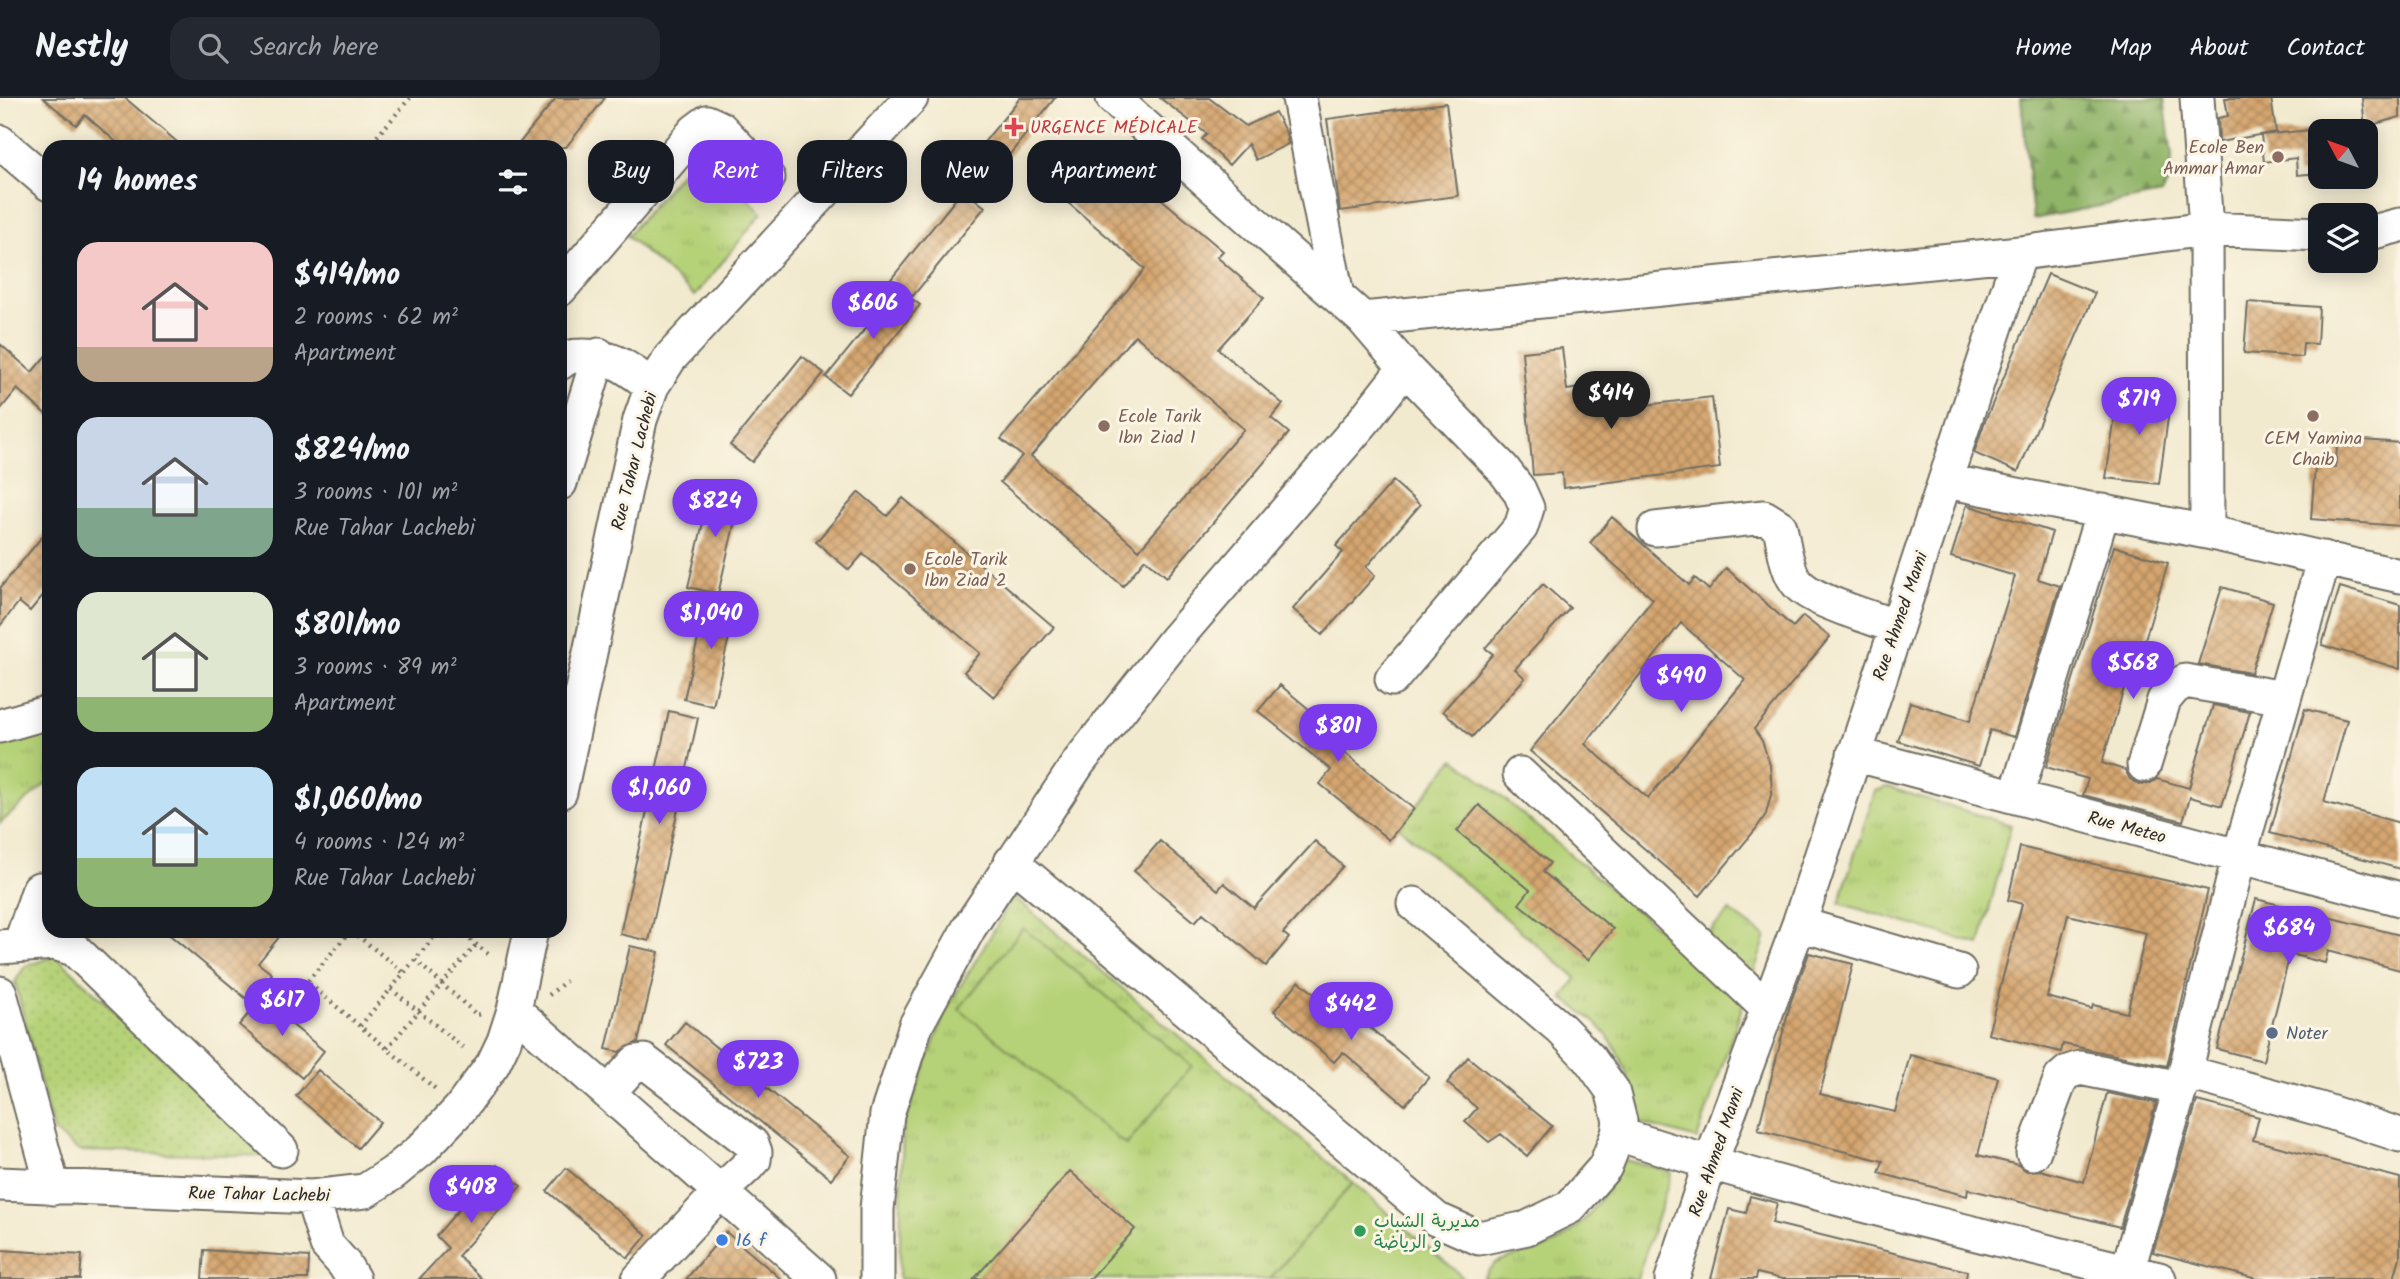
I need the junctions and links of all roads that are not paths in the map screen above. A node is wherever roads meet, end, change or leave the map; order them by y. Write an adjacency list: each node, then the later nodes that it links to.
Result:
1 (911, 98): 19 (street, Rue Tahar Lachebi)
2 (1113, 98): 14 (street)
3 (1299, 98): 14 (street)
4 (2197, 98): 9 (street)
5 (732, 140): 13 (street)
6 (0, 142): 7 (street)
7 (42, 178)
8 (2400, 225): 10 (street)
9 (2206, 229): 11 (street); 12 (street); 24 (street)
10 (2378, 231)
11 (2308, 233)
12 (2020, 253): 15 (street); 21 (street, Rue Ahmed Mami)
13 (567, 281)
14 (1337, 296): 15 (street)
15 (1363, 319): 18 (street)
16 (599, 355): 17 (street); 19 (street); 20 (street)
17 (567, 358)
18 (1405, 368): 28 (street); 38 (street)
19 (652, 386): 32 (street, Rue Tahar Lachebi)
20 (567, 460)
21 (1946, 481): 22 (street); 27 (street, Rue Ahmed Mami)
22 (2103, 512): 24 (street); 36 (street)
23 (1654, 529): 27 (street)
24 (2207, 532): 25 (street)
25 (2324, 558): 26 (street); 29 (street)
26 (2400, 576)
27 (1896, 626): 33 (street, Rue Ahmed Mami)
28 (1392, 679)
29 (2284, 698): 34 (street); 37 (street)
30 (42, 714): 31 (street)
31 (0, 726)
32 (567, 750)
33 (1854, 754): 36 (street, Rue Meteo); 42 (street, Rue Ahmed Mami)
34 (2144, 765)
35 (1520, 774): 47 (street)
36 (2016, 797): 37 (street, Rue Meteo)
37 (2239, 857): 40 (street, Rue Meteo); 51 (street)
38 (1011, 862): 53 (street); 66 (street)
39 (39, 889): 44 (street)
40 (2400, 899)
41 (1415, 904): 53 (street)
42 (1799, 924): 45 (street); 47 (street, Rue Ahmed Mami)
43 (529, 938): 48 (street, Rue Tahar Lachebi)
44 (10, 946): 55 (street)
45 (1959, 971)
46 (0, 993): 59 (street)
47 (1766, 1007): 57 (street, Rue Ahmed Mami)
48 (514, 1010): 49 (street); 50 (street, Rue Tahar Lachebi)
49 (543, 1035): 50 (street); 52 (street)
50 (483, 1051): 61 (street, Rue Tahar Lachebi)
51 (2183, 1080): 54 (street); 56 (street); 62 (street)
52 (608, 1093): 60 (street); 60 (street)
53 (1618, 1134): 57 (street)
54 (2400, 1135)
55 (281, 1150)
56 (2034, 1153)
57 (1710, 1164): 62 (street); 67 (street, Rue Ahmed Mami)
58 (0, 1184): 59 (street, Rue Tahar Lachebi)
59 (53, 1188): 61 (street, Rue Tahar Lachebi)
60 (720, 1192): 64 (street); 65 (street)
61 (312, 1197): 63 (street)
62 (2126, 1275): 68 (street)
63 (353, 1279)
64 (639, 1279)
65 (819, 1279)
66 (877, 1279)
67 (1672, 1279)
68 (2159, 1279)

